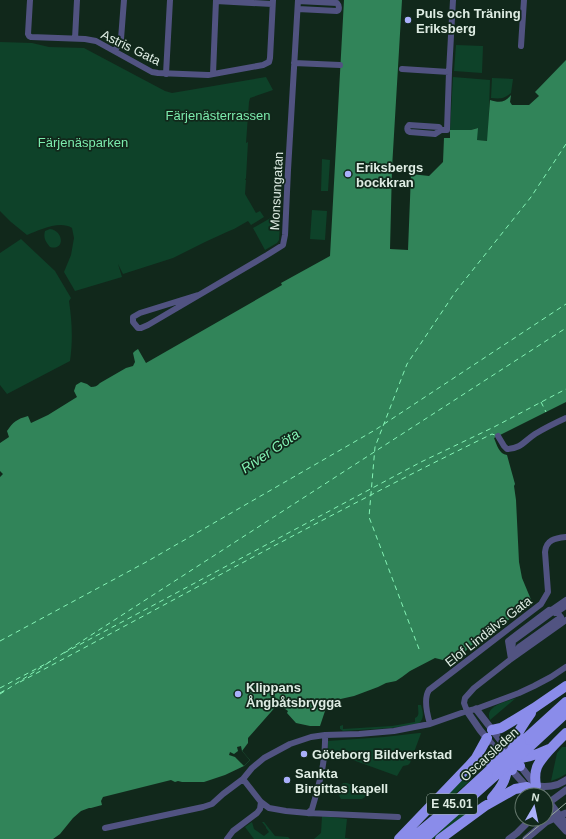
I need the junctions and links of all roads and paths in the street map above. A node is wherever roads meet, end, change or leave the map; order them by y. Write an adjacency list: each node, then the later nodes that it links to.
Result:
1 (30, 0): 11 (street, Astris Gata)
2 (77, 0): 11 (street)
3 (124, 0): 13 (street)
4 (170, 0): 18 (street)
5 (298, 0): 10 (street, Monsungatan); 10 (street, Monsungatan)
6 (453, 0): 17 (street)
7 (524, 0): 12 (street)
8 (216, 1): 9 (street); 19 (street)
9 (272, 2): 19 (street, Astris Gata)
10 (298, 9): 14 (street, Monsungatan)
11 (75, 39): 13 (street, Astris Gata)
12 (521, 46)
13 (115, 51): 18 (street, Astris Gata)
14 (294, 62): 15 (street); 21 (street, Monsungatan)
15 (340, 65)
16 (402, 69): 17 (street)
17 (449, 72): 20 (street)
18 (166, 74): 19 (street, Astris Gata)
19 (213, 74)
20 (441, 130): 20 (street)
21 (198, 295): 21 (street, Monsungatan)
22 (566, 418): 23 (street)
23 (498, 436)
24 (566, 538): 38 (street, Elof Lindälvs Gata)
25 (566, 600): 27 (street)
26 (566, 606): 27 (street)
27 (556, 612): 28 (street); 30 (street); 30 (street)
28 (566, 612)
29 (566, 620): 30 (street)
30 (511, 659): 36 (street)
31 (566, 667): 35 (street)
32 (566, 686): 34 (highway)
33 (566, 702): 42 (highway, Oscarsleden / E 45.01)
34 (534, 708): 40 (highway); 45 (highway)
35 (476, 709): 36 (street); 40 (street)
36 (467, 711): 38 (street); 40 (street)
37 (566, 713): 42 (highway, Oscarsleden / E 45.01)
38 (430, 724): 41 (street)
39 (566, 733): 43 (highway)
40 (490, 734): 44 (street); 45 (street); 46 (highway)
41 (325, 735): 48 (street); 58 (street)
42 (524, 746): 47 (highway, Oscarsleden / E 45.01, bridge)
43 (554, 746): 45 (highway); 51 (highway)
44 (497, 750): 45 (highway)
45 (510, 760): 46 (highway); 50 (street); 57 (highway)
46 (468, 768): 66 (highway)
47 (494, 771): 67 (highway, Oscarsleden / E 45.01); 68 (highway, Oscarsleden / E 45.01)
48 (243, 779): 56 (street); 63 (street)
49 (566, 780): 52 (street)
50 (528, 787)
51 (532, 787)
52 (547, 787)
53 (514, 789): 57 (highway)
54 (566, 790): 55 (street)
55 (554, 798)
56 (261, 802): 58 (street); 65 (street)
57 (485, 806): 69 (highway)
58 (308, 813): 60 (street)
59 (560, 816): 61 (street); 64 (street); 71 (street)
60 (398, 817)
61 (566, 824)
62 (522, 827): 70 (street)
63 (105, 828)
64 (566, 831)
65 (227, 839)
66 (399, 839)
67 (411, 839)
68 (424, 839)
69 (440, 839)
70 (509, 839)
71 (526, 839)

